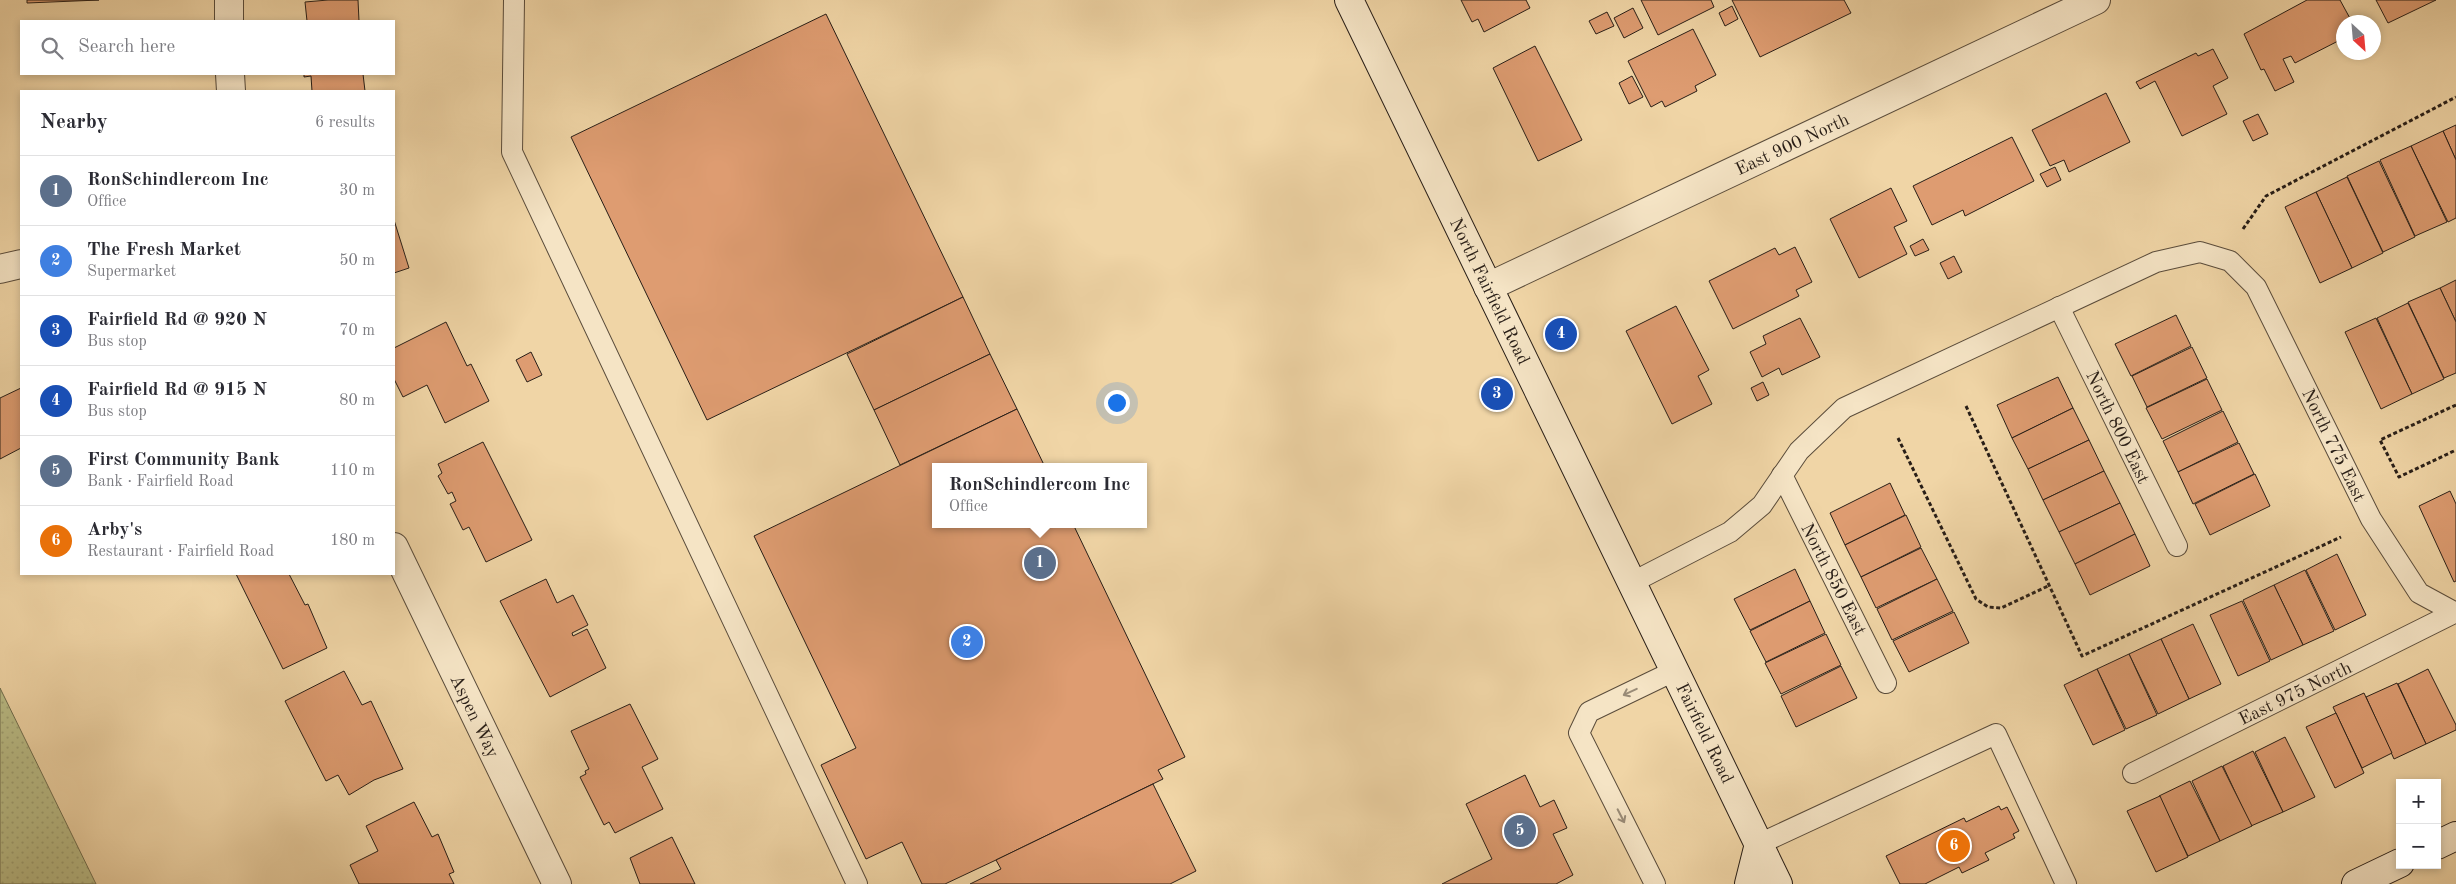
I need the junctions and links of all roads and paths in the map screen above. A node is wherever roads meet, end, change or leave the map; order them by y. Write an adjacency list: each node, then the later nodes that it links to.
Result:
1 (230, 0): 5 (main road)
2 (514, 0): 33 (lane)
3 (1349, 0): 12 (main road, North Fairfield Road)
4 (2096, 0): 12 (main road, East 900 North)
5 (229, 20)
6 (230, 75): 7 (main road)
7 (231, 90)
8 (2456, 98): 9 (path)
9 (2243, 229)
10 (20, 264): 11 (main road)
11 (0, 269)
12 (1488, 287): 22 (main road, North Fairfield Road)
13 (2059, 308): 18 (lane); 20 (lane, North 800 East); 24 (lane, North 775 East)
14 (2456, 405): 17 (path)
15 (1966, 406): 23 (path)
16 (1898, 438): 23 (path)
17 (2456, 450)
18 (1782, 475): 22 (lane); 26 (lane, North 850 East)
19 (2341, 537): 23 (path)
20 (2177, 546)
21 (395, 549): 32 (main road, Aspen Way)
22 (1631, 582): 25 (main road, Fairfield Road)
23 (2048, 586)
24 (2456, 612): 27 (lane, East 975 North)
25 (1674, 671): 30 (main road, Fairfield Road); 34 (lane, one-way to 34)
26 (1886, 683)
27 (2132, 773)
28 (2456, 836): 29 (main road)
29 (2441, 843)
30 (1758, 844): 35 (main road); 36 (main road, Fairfield Road); 37 (lane)
31 (2396, 865): 38 (main road)
32 (557, 884)
33 (857, 884)
34 (1654, 884)
35 (1749, 884)
36 (1778, 884)
37 (2066, 884)
38 (2356, 884)

